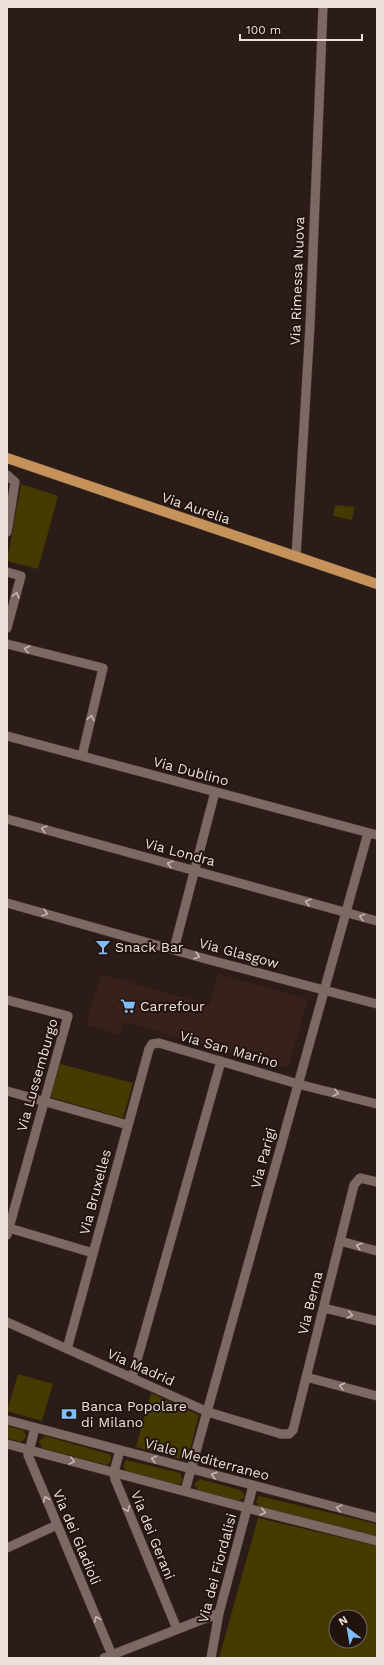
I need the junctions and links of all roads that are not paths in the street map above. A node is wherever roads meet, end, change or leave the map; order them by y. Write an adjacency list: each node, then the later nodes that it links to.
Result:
1 (323, 7): 5 (street, Via Rimessa Nuova)
2 (7, 458): 5 (main road, Via Aurelia)
3 (7, 476): 4 (street)
4 (7, 532)
5 (296, 556): 7 (main road, Via Aurelia)
6 (7, 572): 8 (street, one-way to 6)
7 (377, 584)
8 (7, 628)
9 (7, 644): 11 (street, one-way to 9)
10 (7, 736): 11 (street, Via Dublino)
11 (82, 756): 12 (street, Via Dublino)
12 (215, 792): 14 (street, Via Dublino); 15 (street)
13 (7, 819): 15 (street, Via Londra, one-way to 13)
14 (373, 834): 17 (street, Via Parigi)
15 (195, 871): 17 (street, Via Londra, one-way to 15); 19 (street)
16 (7, 903): 19 (street, Via Glasgow, one-way to 19)
17 (346, 913): 18 (street, Via Londra, one-way to 17); 20 (street, Via Parigi)
18 (377, 921)
19 (174, 949): 20 (street, Via Glasgow, one-way to 20)
20 (324, 990): 22 (street, Via Glasgow); 25 (street, Via Parigi)
21 (7, 1000): 27 (street, Via Lussemburgo)
22 (377, 1004)
23 (153, 1044): 24 (street, Via San Marino); 29 (street, Via Bruxelles)
24 (221, 1062): 25 (street, Via San Marino); 42 (street)
25 (298, 1084): 28 (street, Via San Marino, one-way to 28); 44 (street, Via Parigi)
26 (7, 1091): 27 (street)
27 (44, 1102): 29 (street); 32 (street, Via Lussemburgo)
28 (377, 1104)
29 (128, 1125): 36 (street, Via Bruxelles)
30 (377, 1182): 34 (street, Via Berna)
31 (7, 1199): 32 (street)
32 (17, 1202): 33 (street, Via Lussemburgo)
33 (8, 1231): 36 (street)
34 (340, 1241): 35 (street, one-way to 34); 37 (street, Via Berna)
35 (377, 1251)
36 (93, 1253): 40 (street, Via Bruxelles)
37 (324, 1308): 38 (street, one-way to 38); 41 (street, Via Berna)
38 (377, 1321)
39 (7, 1322): 40 (street, Via Madrid)
40 (67, 1349): 42 (street, Via Madrid)
41 (306, 1377): 43 (street, one-way to 41); 47 (street, Via Berna)
42 (132, 1378): 44 (street, Via Madrid)
43 (377, 1396)
44 (208, 1412): 47 (street, Via Madrid); 51 (street, Via Parigi)
45 (7, 1420): 46 (street, Viale Mediterraneo)
46 (35, 1428): 49 (street, Via dei Gladioli); 50 (street, Viale Mediterraneo)
47 (289, 1434)
48 (7, 1444): 49 (street)
49 (29, 1450): 52 (street, one-way to 52); 57 (street, Via dei Gladioli, one-way to 49)
50 (120, 1450): 51 (street, Viale Mediterraneo, one-way to 50); 52 (street)
51 (192, 1468): 53 (street, Viale Mediterraneo, one-way to 51); 54 (street, Via Parigi)
52 (114, 1472): 54 (street); 61 (street, Via dei Gerani, one-way to 61)
53 (253, 1486): 55 (street, Via dei Fiordalisi); 56 (street, Viale Mediterraneo, one-way to 53)
54 (185, 1491): 55 (street)
55 (247, 1508): 58 (street, one-way to 58); 60 (street, Via dei Fiordalisi)
56 (377, 1518)
57 (57, 1525): 59 (street); 62 (street, Via dei Gladioli, one-way to 57)
58 (377, 1541)
59 (7, 1548)
60 (219, 1613): 61 (street); 63 (street, Via dei Fiordalisi)
61 (177, 1629): 62 (street)
62 (108, 1656)
63 (211, 1658)

